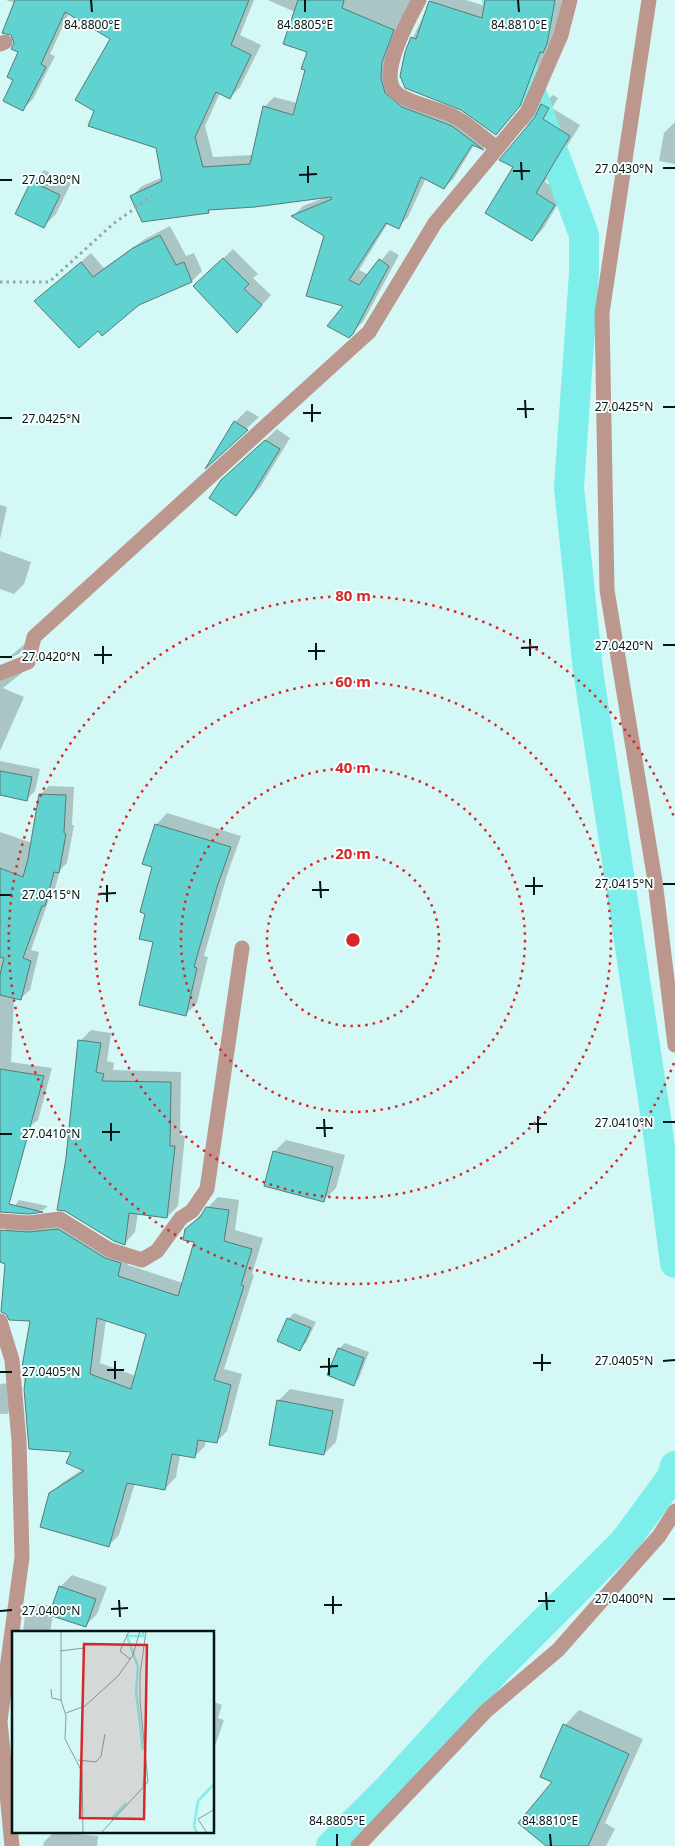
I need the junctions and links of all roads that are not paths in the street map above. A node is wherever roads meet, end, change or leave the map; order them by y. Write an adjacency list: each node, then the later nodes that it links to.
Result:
1 (418, 0): 4 (street)
2 (570, 0): 4 (street)
3 (649, 0): 7 (street)
4 (497, 148): 5 (street)
5 (0, 673)
6 (242, 948): 8 (street)
7 (675, 1045)
8 (0, 1221)
9 (0, 1321): 11 (street)
10 (675, 1511): 14 (street)
11 (12, 1631)
12 (12, 1632): 13 (street)
13 (12, 1846)
14 (358, 1846)

